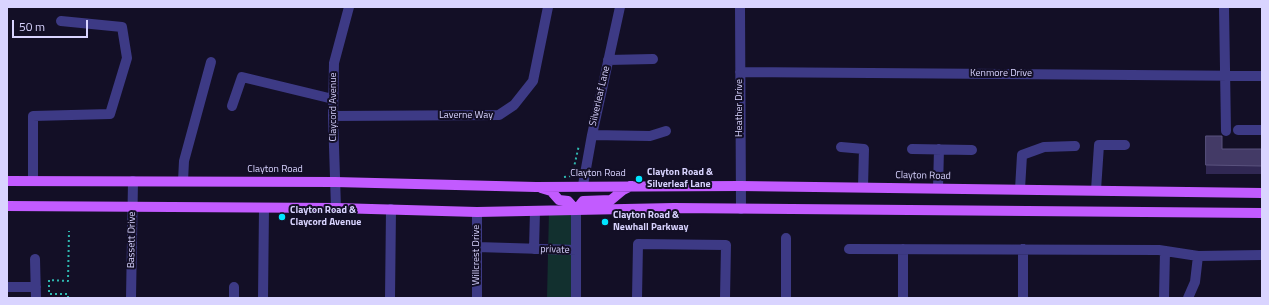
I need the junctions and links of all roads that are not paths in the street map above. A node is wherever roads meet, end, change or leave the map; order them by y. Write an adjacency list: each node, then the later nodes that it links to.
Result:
1 (349, 7): 13 (street, Claycord Avenue)
2 (548, 7): 15 (street, Laverne Way)
3 (620, 7): 7 (street, Silverleaf Lane)
4 (740, 7): 10 (street, Heather Drive)
5 (1224, 7): 11 (street)
6 (61, 21): 28 (street)
7 (608, 60): 8 (street); 20 (street, Silverleaf Lane)
8 (653, 60)
9 (211, 62): 30 (street)
10 (740, 72): 11 (street, Kenmore Drive); 35 (street, Heather Drive)
11 (1225, 75): 12 (street, Kenmore Drive); 19 (street)
12 (1262, 76)
13 (333, 99): 14 (street); 15 (street, Claycord Avenue)
14 (232, 106)
15 (333, 116): 31 (street, Claycord Avenue)
16 (1238, 130): 17 (street)
17 (1262, 130)
18 (666, 131): 20 (street)
19 (1226, 131)
20 (592, 135): 32 (street, Silverleaf Lane)
21 (1126, 145): 39 (street)
22 (1075, 146): 38 (street)
23 (841, 147): 36 (street)
24 (912, 149): 25 (street)
25 (939, 149): 26 (street); 37 (street)
26 (972, 150)
27 (7, 181): 28 (main road, Clayton Road)
28 (33, 181): 29 (main road, Clayton Road)
29 (133, 181): 30 (main road, Clayton Road); 42 (street, Bassett Drive)
30 (183, 181): 31 (main road, Clayton Road)
31 (335, 182): 33 (main road, Clayton Road); 44 (street, Claycord Avenue)
32 (582, 185): 33 (main road, Clayton Road); 34 (main road, Clayton Road)
33 (536, 186): 47 (main road)
34 (634, 186): 35 (main road, Clayton Road); 47 (main road)
35 (740, 186): 36 (main road, Clayton Road); 45 (street, Heather Drive)
36 (863, 187): 37 (main road, Clayton Road)
37 (938, 188): 38 (main road, Clayton Road)
38 (1020, 189): 39 (main road, Clayton Road)
39 (1096, 190): 40 (main road, Clayton Road)
40 (1262, 192)
41 (7, 206): 42 (main road)
42 (132, 207): 43 (main road); 66 (street, Bassett Drive)
43 (264, 208): 44 (main road); 68 (street)
44 (336, 208): 46 (main road)
45 (741, 209): 47 (main road); 50 (main road)
46 (391, 210): 49 (main road); 69 (street)
47 (576, 210): 48 (main road); 57 (street)
48 (535, 211): 49 (main road); 53 (street)
49 (477, 212): 52 (street, Willcrest Drive)
50 (1262, 214)
51 (786, 238): 74 (street)
52 (477, 247): 53 (street, private); 70 (street, Willcrest Drive)
53 (534, 249): 57 (street, private)
54 (849, 249): 55 (street)
55 (903, 249): 56 (street); 75 (street)
56 (1023, 249): 58 (street); 76 (street)
57 (576, 250): 71 (street)
58 (1166, 251): 60 (street); 77 (street)
59 (1262, 255): 60 (street)
60 (1198, 256): 78 (street)
61 (35, 259): 63 (street)
62 (7, 287): 63 (street)
63 (36, 287): 65 (street)
64 (234, 287): 67 (street)
65 (36, 298)
66 (131, 298)
67 (234, 298)
68 (263, 298)
69 (390, 298)
70 (476, 298)
71 (576, 298)
72 (637, 298): 73 (street)
73 (725, 298)
74 (786, 298)
75 (903, 298)
76 (1023, 298)
77 (1164, 298)
78 (1188, 298)

